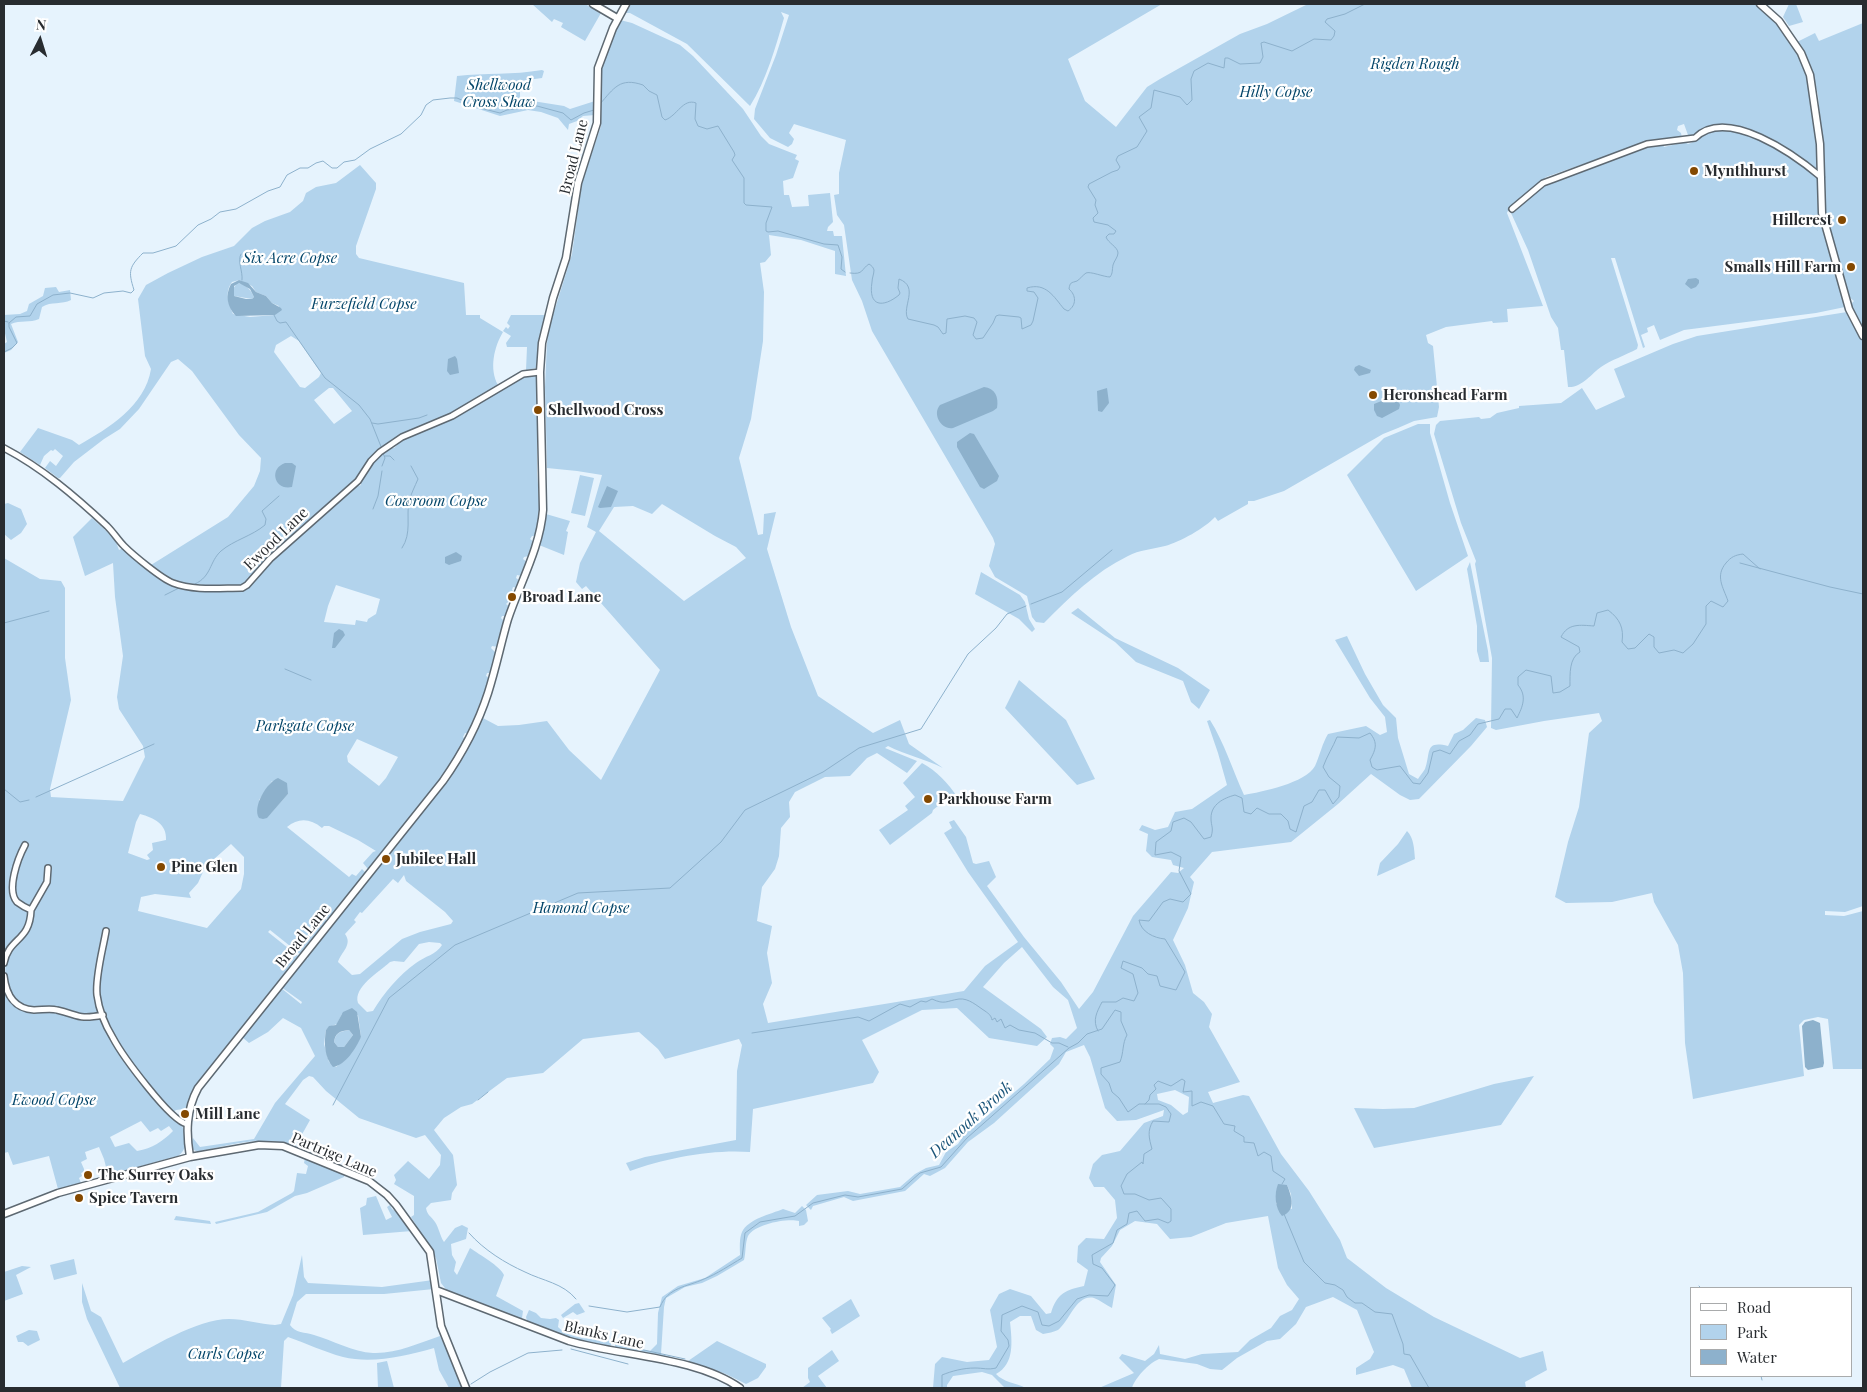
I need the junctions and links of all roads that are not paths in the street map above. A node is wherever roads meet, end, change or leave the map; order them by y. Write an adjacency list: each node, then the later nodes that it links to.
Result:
1 (593, 4): 4 (street)
2 (626, 4): 4 (street, Broad Lane)
3 (1760, 4): 5 (street)
4 (618, 17): 8 (street, Broad Lane)
5 (1821, 177): 6 (street); 7 (street)
6 (1512, 208)
7 (1863, 336)
8 (540, 372): 9 (street, Ewood Lane); 18 (street, Broad Lane)
9 (4, 448)
10 (25, 845): 12 (street)
11 (48, 868): 12 (street)
12 (31, 910): 14 (street)
13 (106, 930): 17 (street)
14 (4, 963)
15 (4, 976): 16 (street)
16 (5, 987): 17 (street)
17 (102, 1015): 18 (street)
18 (187, 1124): 19 (street, Broad Lane)
19 (190, 1157): 20 (street, Partrige Lane); 21 (street, Partrige Lane)
20 (4, 1214)
21 (436, 1290): 22 (street, Partrige Lane); 23 (street, Blanks Lane)
22 (466, 1388)
23 (740, 1388)

